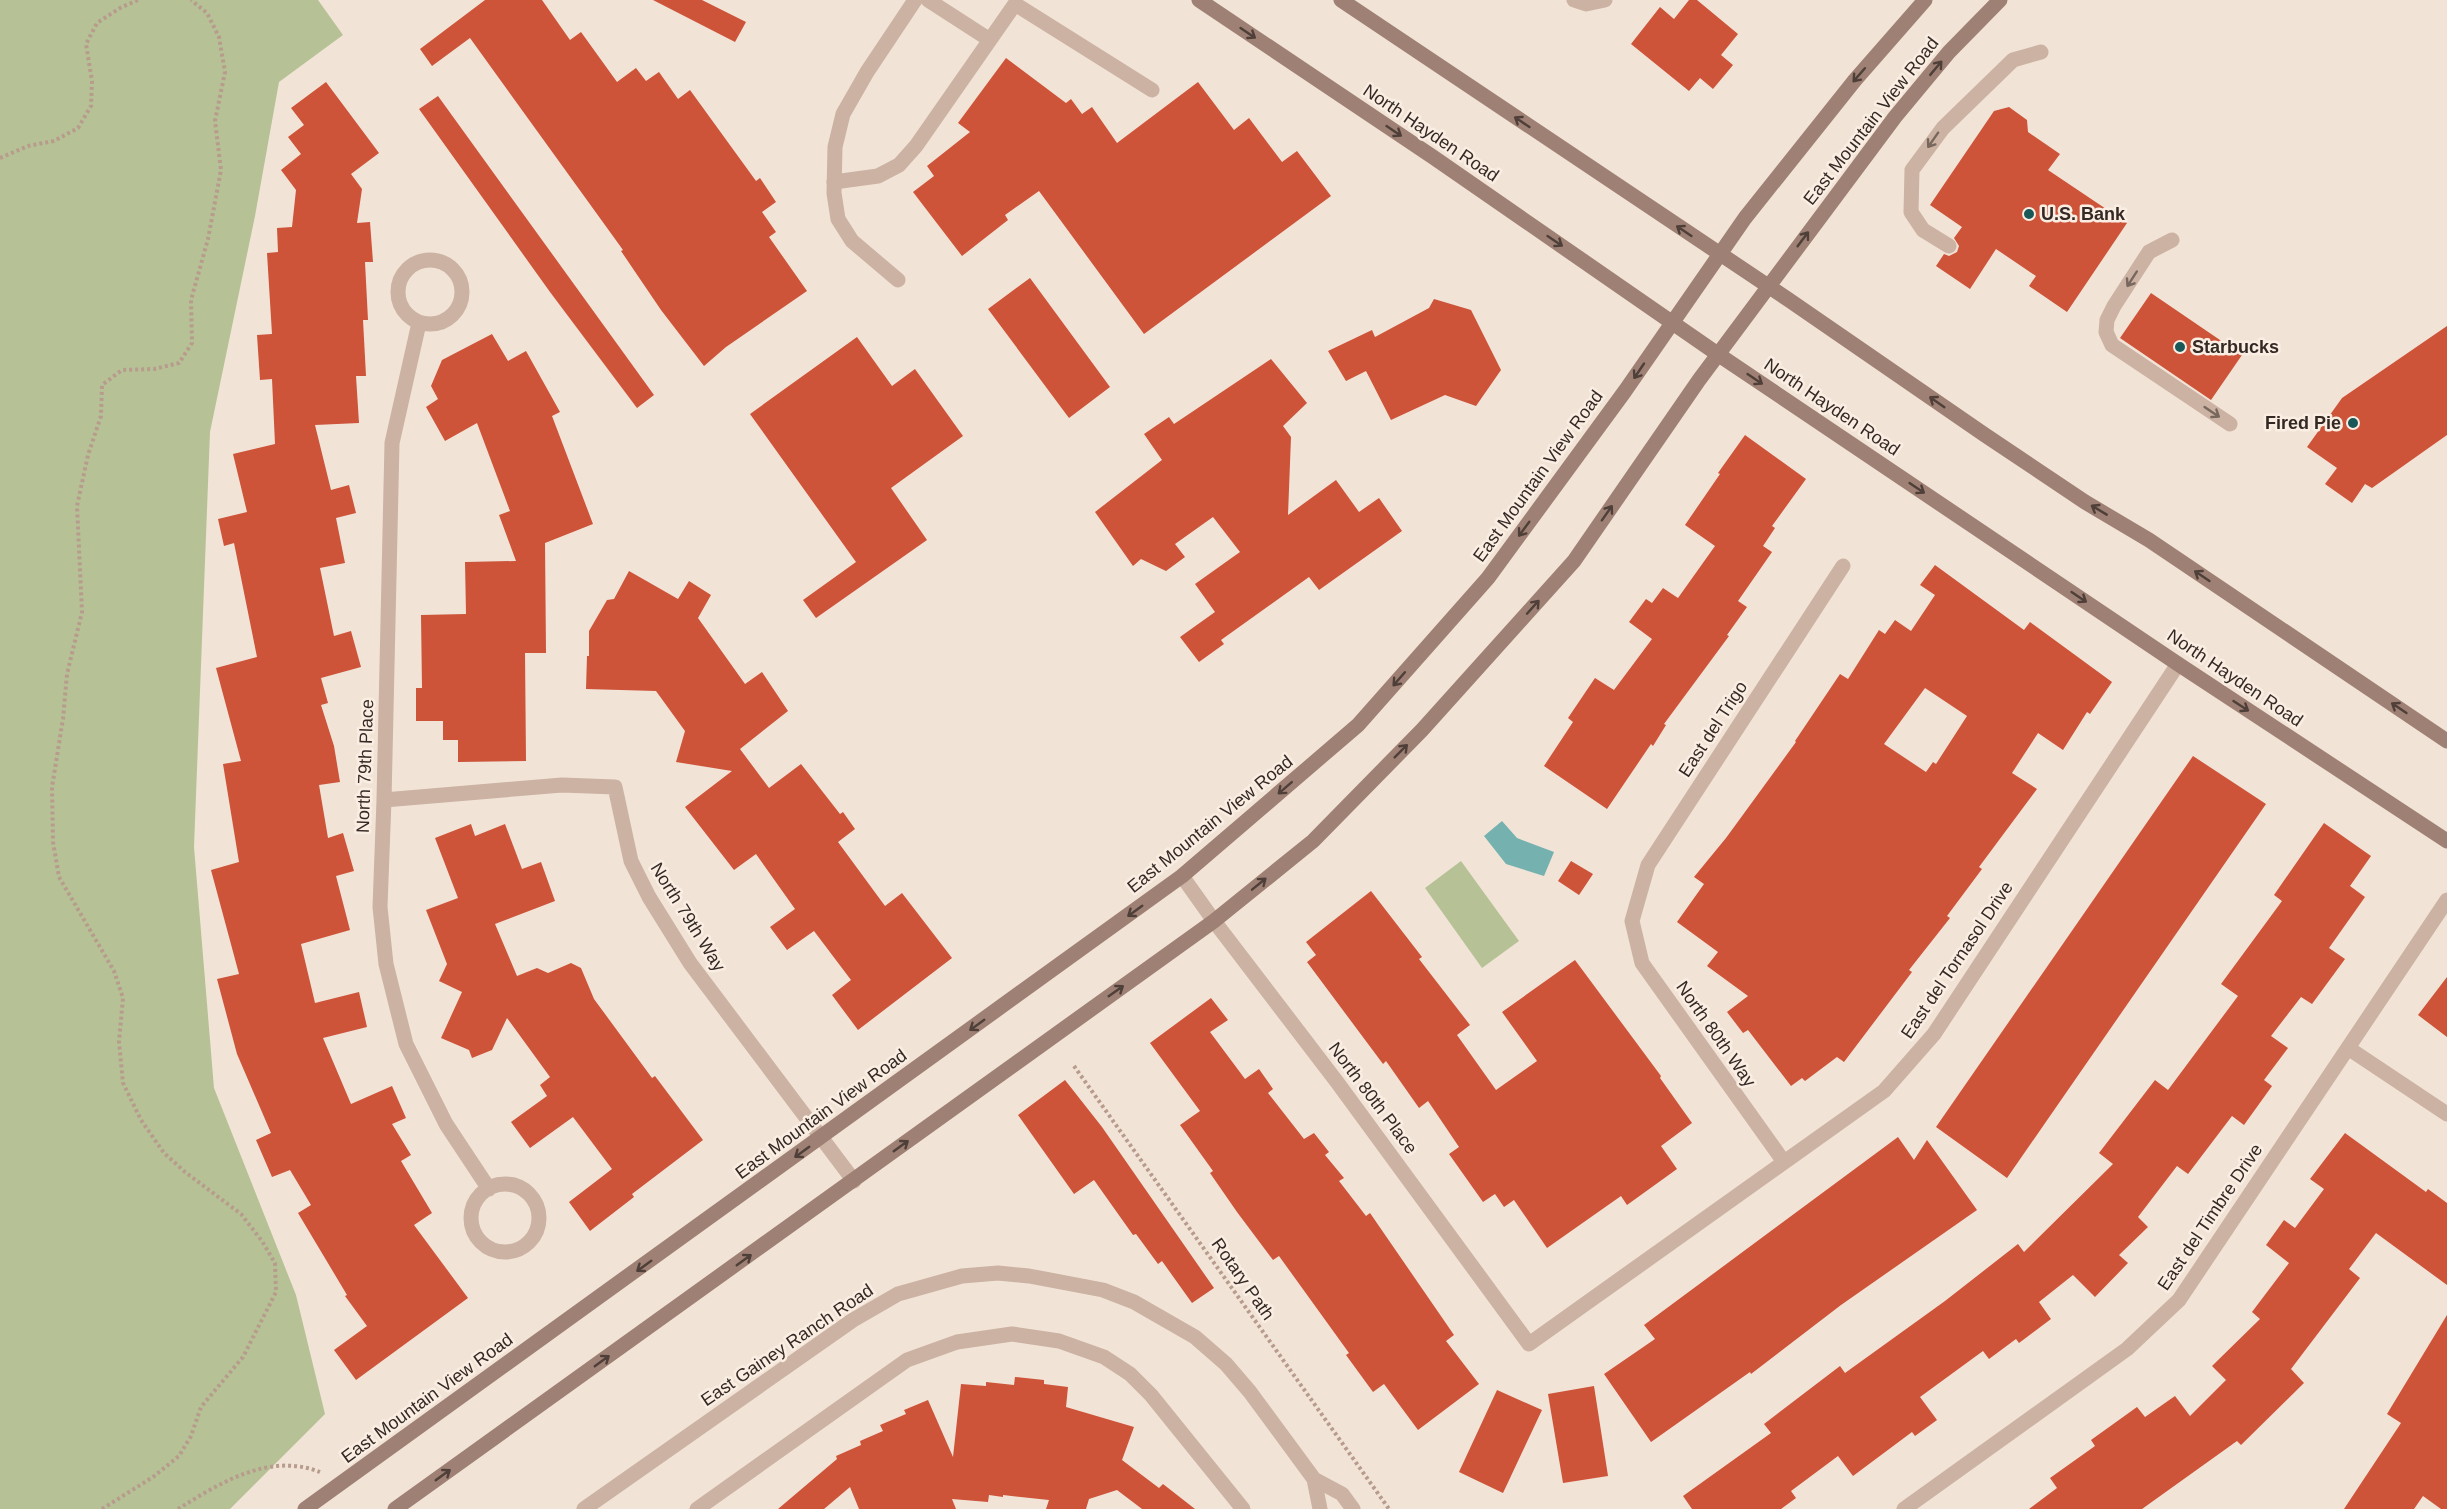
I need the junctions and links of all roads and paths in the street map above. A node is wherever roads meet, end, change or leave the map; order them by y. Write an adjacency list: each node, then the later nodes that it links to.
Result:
1 (138, 0): 13 (path)
2 (191, 0): 43 (path)
3 (1199, 0): 21 (main road, North Hayden Road, one-way to 21)
4 (1341, 0): 17 (main road, one-way to 4)
5 (1574, 0): 6 (street)
6 (1605, 0)
7 (1925, 0): 17 (main road, East Mountain View Road, one-way to 17)
8 (2000, 0): 19 (main road, East Mountain View Road, one-way to 8)
9 (920, 1): 10 (street); 14 (street)
10 (990, 40): 12 (street); 14 (street)
11 (2041, 52): 16 (street, one-way to 16)
12 (1152, 90)
13 (0, 158)
14 (834, 182): 18 (street)
15 (2172, 240): 23 (street, one-way to 23)
16 (1949, 246)
17 (1719, 254): 19 (main road); 21 (main road, East Mountain View Road)
18 (898, 280)
19 (1768, 286): 22 (main road, East Mountain View Road); 26 (main road, one-way to 19)
20 (419, 323): 20 (street); 27 (street, North 79th Place)
21 (1672, 323): 22 (main road, North Hayden Road); 29 (main road, East Mountain View Road, one-way to 29)
22 (1719, 355): 25 (main road, North Hayden Road, one-way to 25); 31 (main road, East Mountain View Road, one-way to 22)
23 (2230, 424)
24 (1843, 566): 32 (street, East del Trigo)
25 (2178, 664): 28 (main road, North Hayden Road, one-way to 28); 37 (street, East del Tornasol Drive)
26 (2447, 741)
27 (384, 800): 36 (street, North 79th Way); 39 (street, North 79th Place)
28 (2447, 842)
29 (1182, 876): 31 (street, North 80th Place); 36 (main road, East Mountain View Road, one-way to 36)
30 (2447, 900): 33 (street, East del Timbre Drive)
31 (1214, 921): 38 (main road, East Mountain View Road, one-way to 31); 40 (street, North 80th Place)
32 (1632, 921): 37 (street, North 80th Way)
33 (2348, 1048): 35 (street); 53 (street, East del Timbre Drive)
34 (1074, 1066): 52 (path, Rotary Path)
35 (2447, 1114)
36 (822, 1138): 38 (street, North 79th Way); 45 (main road, East Mountain View Road, one-way to 45)
37 (1784, 1162): 40 (street, East del Tornasol Drive)
38 (854, 1181): 46 (main road, East Mountain View Road, one-way to 38)
39 (489, 1189): 39 (street)
40 (1529, 1344)
41 (323, 1473): 44 (path)
42 (1314, 1479): 47 (street, East Gainey Ranch Road); 50 (street, East Gainey Ranch Road); 51 (street, East Gainey Ranch Road)
43 (102, 1509)
44 (178, 1509)
45 (305, 1509)
46 (395, 1509)
47 (584, 1509)
48 (697, 1509): 49 (street)
49 (1243, 1509)
50 (1320, 1509)
51 (1353, 1509)
52 (1389, 1509)
53 (1904, 1509)

